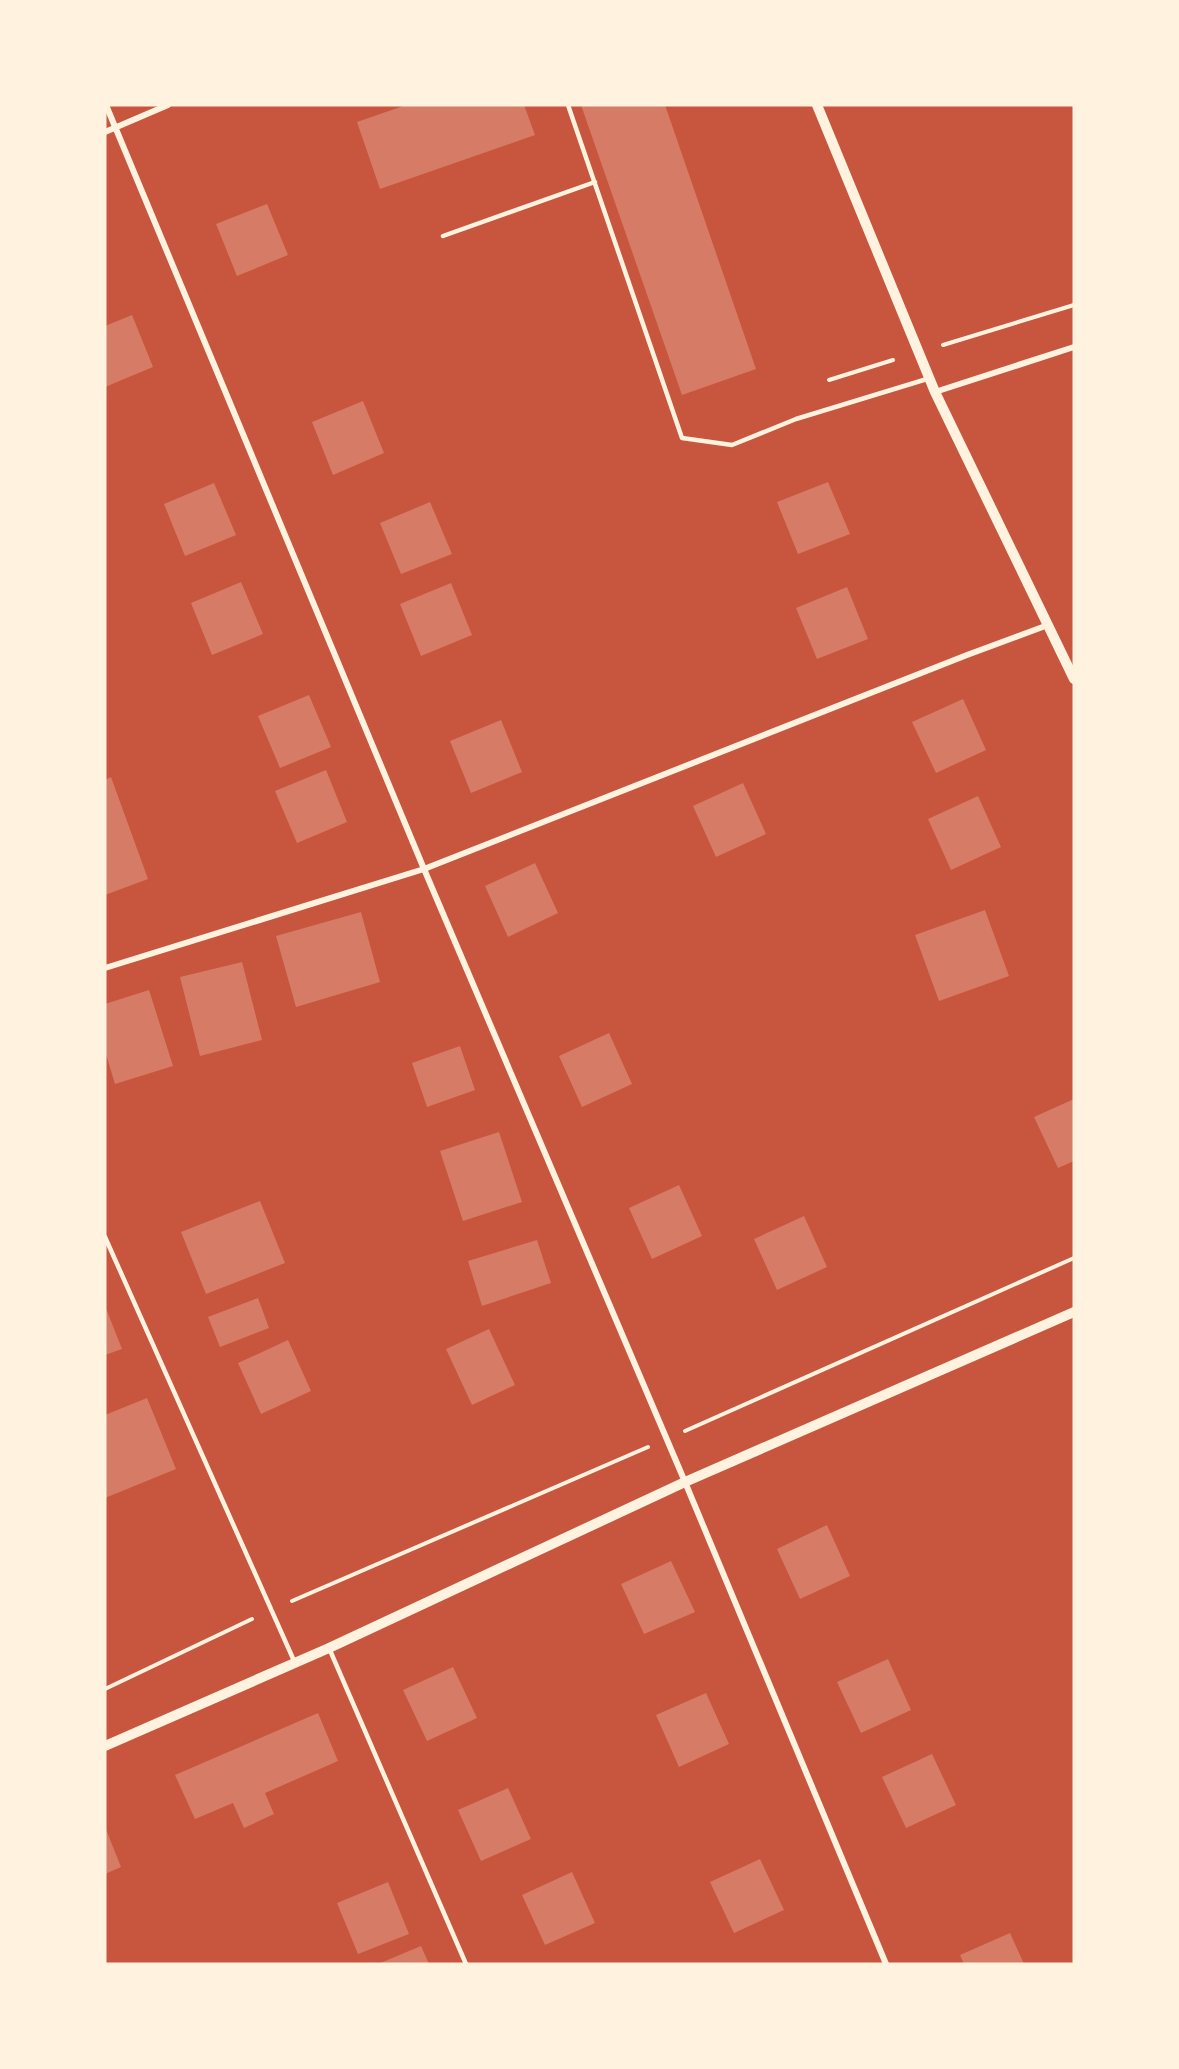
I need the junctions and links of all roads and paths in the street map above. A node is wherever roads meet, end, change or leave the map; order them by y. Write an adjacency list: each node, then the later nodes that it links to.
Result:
1 (106, 105): 5 (street)
2 (168, 105): 5 (street)
3 (568, 105): 7 (lane)
4 (817, 105): 13 (street)
5 (116, 128): 6 (street); 18 (street)
6 (105, 132)
7 (595, 182): 8 (lane); 13 (lane)
8 (443, 236)
9 (1074, 304): 10 (path)
10 (943, 345)
11 (1074, 348): 15 (street)
12 (893, 360): 14 (path)
13 (929, 378): 15 (street)
14 (829, 380)
15 (935, 392): 16 (street)
16 (1048, 625): 17 (street); 18 (street)
17 (1074, 679)
18 (424, 869): 19 (street); 23 (street)
19 (105, 968)
20 (105, 1237): 25 (lane)
21 (1074, 1258): 23 (path)
22 (1074, 1312): 24 (street)
23 (667, 1439): 24 (street); 25 (path)
24 (685, 1482): 26 (street); 31 (street)
25 (271, 1610): 27 (lane); 28 (path)
26 (329, 1648): 27 (street); 30 (lane)
27 (295, 1663): 29 (street)
28 (105, 1689)
29 (105, 1746)
30 (466, 1964)
31 (886, 1964)

